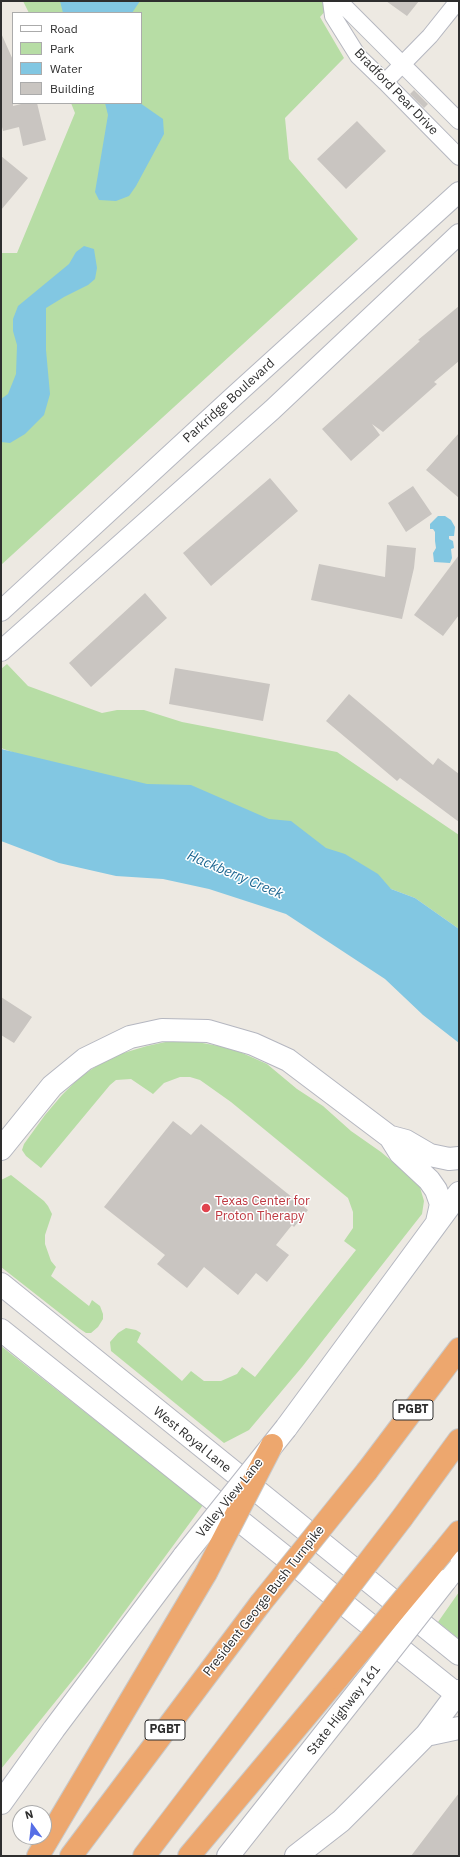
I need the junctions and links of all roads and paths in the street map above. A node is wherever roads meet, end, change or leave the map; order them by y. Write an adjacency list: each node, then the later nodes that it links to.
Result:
1 (331, 1): 5 (street, Bradford Pear Drive)
2 (339, 1): 4 (street, Bradford Pear Drive)
3 (458, 1): 4 (street)
4 (403, 64): 5 (street); 6 (street, Bradford Pear Drive)
5 (386, 82): 7 (street, Bradford Pear Drive)
6 (454, 116): 7 (street)
7 (431, 128): 8 (street, Bradford Pear Drive)
8 (459, 157)
9 (459, 192): 11 (street, Parkridge Boulevard)
10 (459, 234): 12 (street)
11 (1, 612)
12 (1, 651)
13 (390, 1137): 14 (main road); 15 (main road); 17 (main road)
14 (1, 1149)
15 (459, 1158)
16 (459, 1193): 17 (main road, Valley View Lane)
17 (437, 1222): 22 (main road, Valley View Lane, bridge)
18 (1, 1284): 25 (main road, West Royal Lane)
19 (1, 1330): 26 (main road)
20 (459, 1348): 31 (highway, President George Bush Turnpike / PGBT, bridge)
21 (459, 1440): 32 (highway, bridge)
22 (272, 1445): 29 (main road, Valley View Lane, bridge); 30 (highway, bridge)
23 (459, 1532): 24 (highway)
24 (450, 1558): 33 (highway, bridge); 34 (main road, State Highway 161, bridge)
25 (459, 1654)
26 (458, 1694): 28 (main road)
27 (459, 1728): 28 (main road)
28 (426, 1735): 35 (main road)
29 (1, 1803)
30 (38, 1856)
31 (71, 1856)
32 (144, 1856)
33 (189, 1856)
34 (228, 1856)
35 (296, 1856)

